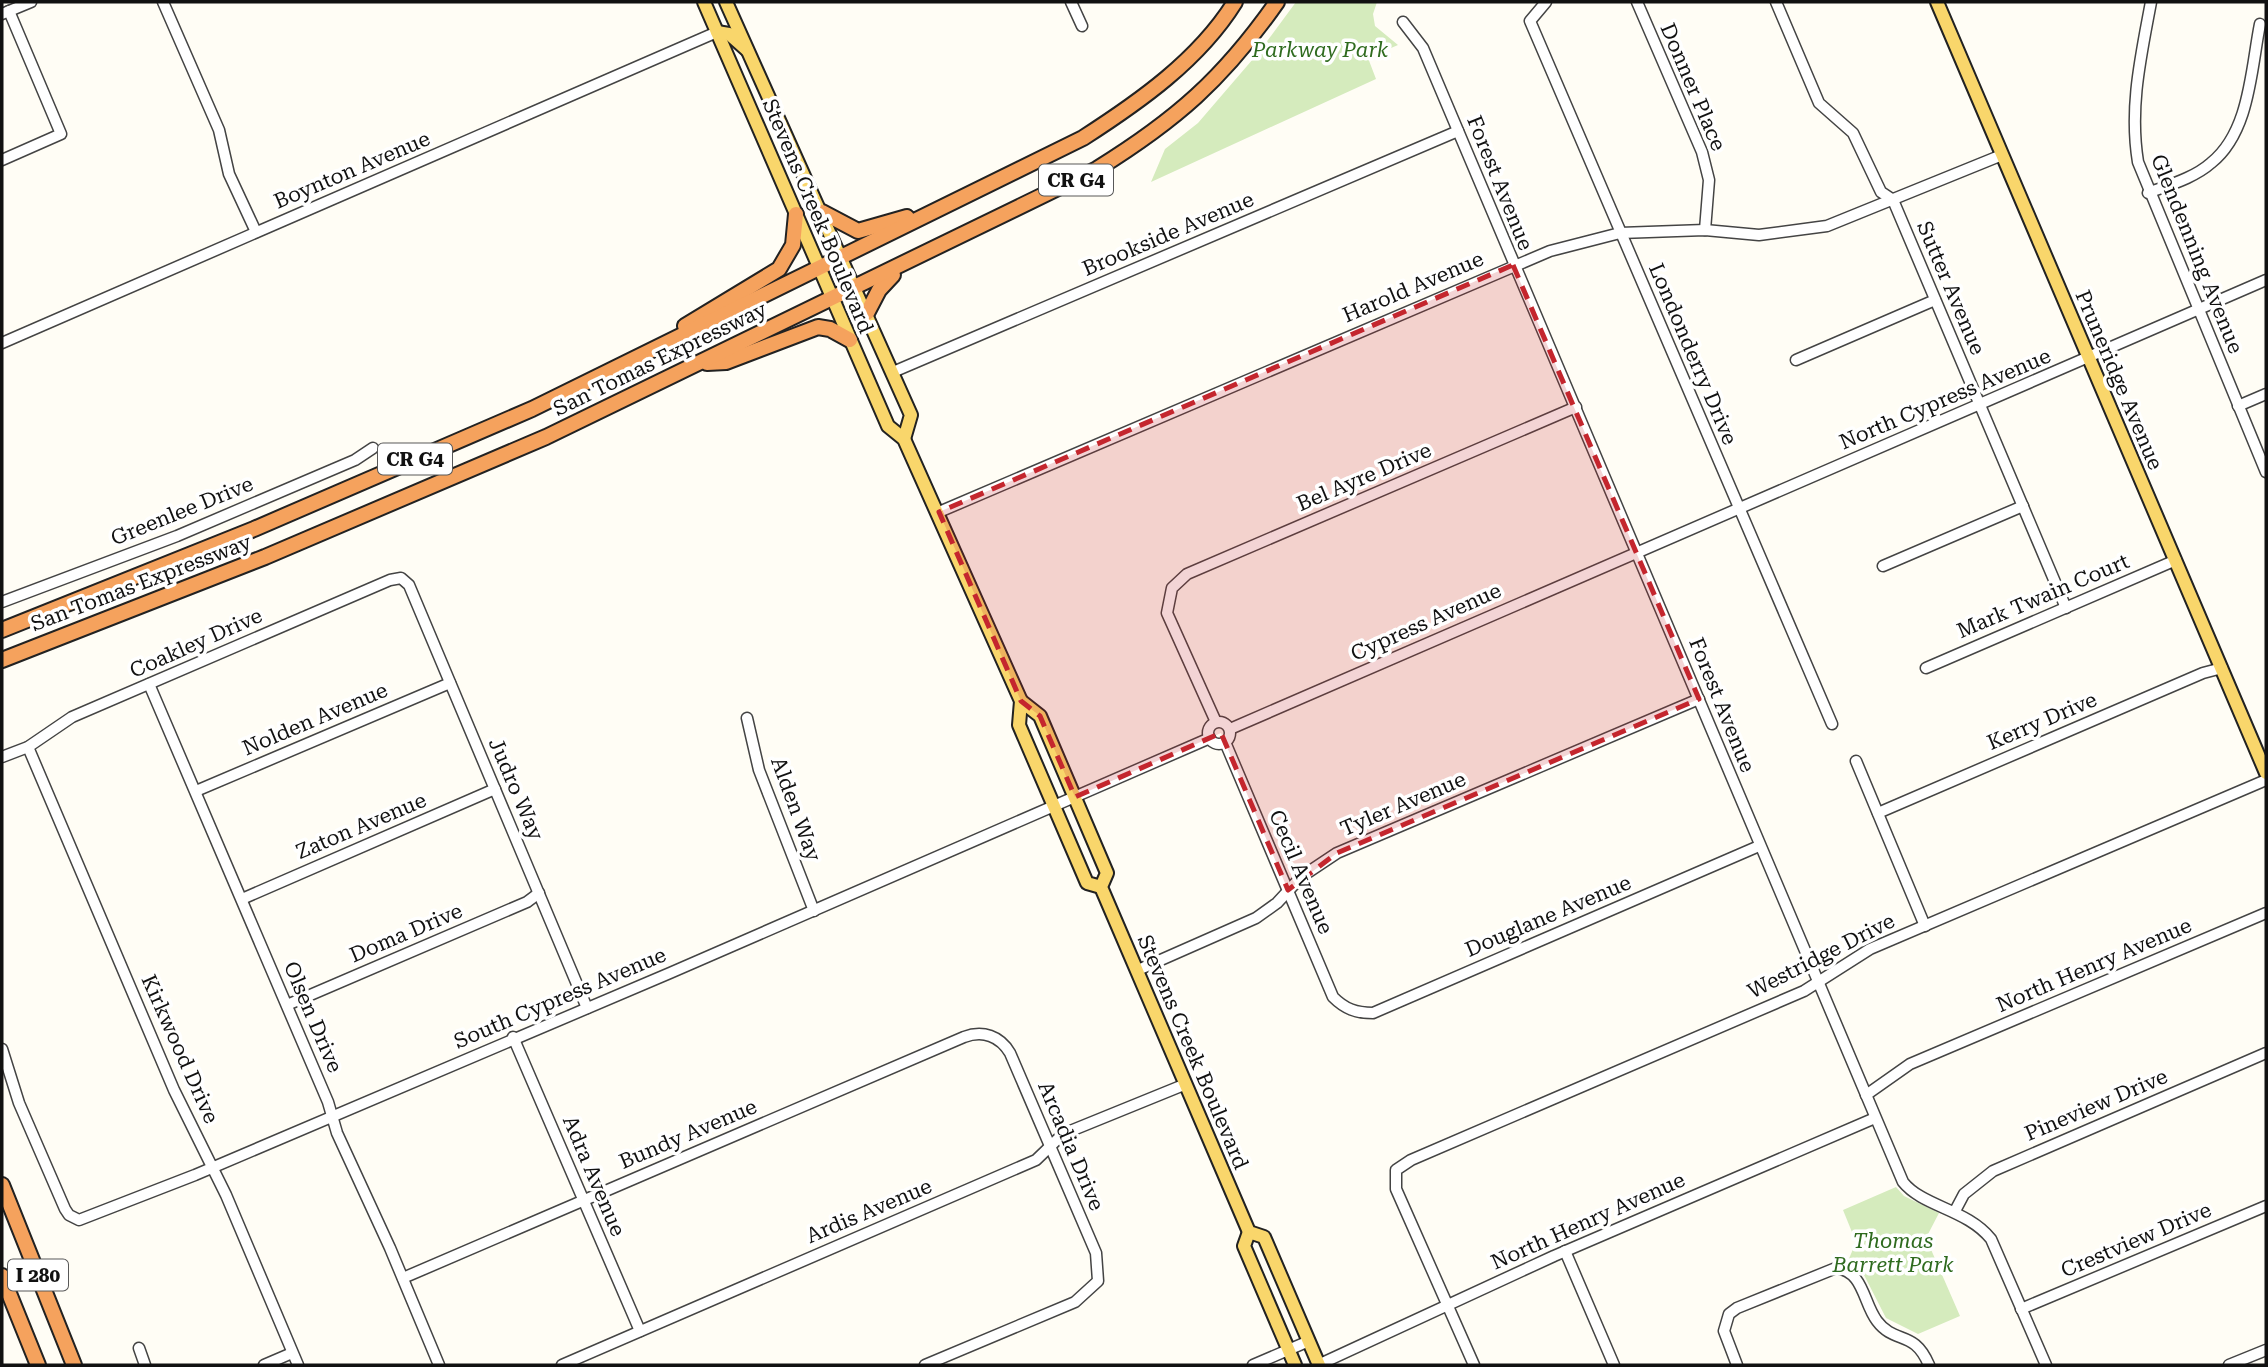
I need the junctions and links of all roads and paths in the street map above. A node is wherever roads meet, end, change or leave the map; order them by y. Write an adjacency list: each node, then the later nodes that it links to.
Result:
1 (31, 2): 13 (street)
2 (163, 2): 28 (street)
3 (704, 2): 17 (main road, Stevens Creek Boulevard)
4 (726, 2): 18 (main road, Stevens Creek Boulevard)
5 (1072, 2): 16 (street)
6 (1235, 2): 23 (highway, San Tomas Expressway / CR G4)
7 (1277, 2): 31 (highway, San Tomas Expressway / CR G4)
8 (1546, 2): 29 (street, Londonderry Drive)
9 (1637, 2): 27 (street, Donner Place)
10 (1776, 2): 24 (street, Sutter Avenue)
11 (1937, 2): 20 (main road, Pruneridge Avenue)
12 (2151, 2): 22 (street, Glendenning Avenue)
13 (5, 13): 21 (street)
14 (1403, 22): 19 (street, Forest Avenue)
15 (2260, 24): 22 (street)
16 (1082, 26)
17 (717, 32): 18 (main road); 26 (main road, Stevens Creek Boulevard); 28 (street, Boynton Avenue)
18 (748, 50): 25 (main road, Stevens Creek Boulevard)
19 (1458, 131): 32 (street, Forest Avenue); 46 (street, Brookside Avenue)
20 (2002, 155): 24 (street, Harold Avenue); 43 (main road, Pruneridge Avenue)
21 (2, 160)
22 (2148, 193): 38 (street, Glendenning Avenue)
23 (967, 196): 25 (highway); 30 (highway, San Tomas Expressway / CR G4)
24 (1893, 200): 27 (street, Harold Avenue); 37 (street, Sutter Avenue)
25 (822, 212): 30 (main road, Stevens Creek Boulevard)
26 (796, 214): 33 (main road, Stevens Creek Boulevard); 42 (highway)
27 (1705, 230): 29 (street, Harold Avenue)
28 (256, 232): 41 (street, Boynton Avenue)
29 (1620, 233): 32 (street, Harold Avenue); 55 (street, Londonderry Drive)
30 (842, 256): 33 (highway, San Tomas Expressway / CR G4); 35 (main road, Stevens Creek Boulevard)
31 (906, 264): 35 (highway, San Tomas Expressway / CR G4); 39 (highway)
32 (1513, 265): 50 (street, Forest Avenue); 56 (street, Harold Avenue)
33 (819, 267): 36 (main road, Stevens Creek Boulevard); 42 (highway, San Tomas Expressway / CR G4)
34 (2266, 280): 38 (street, North Cypress Avenue)
35 (856, 288): 36 (highway, San Tomas Expressway / CR G4); 39 (main road, Stevens Creek Boulevard)
36 (832, 299): 40 (main road, Stevens Creek Boulevard); 45 (highway, San Tomas Expressway / CR G4)
37 (1935, 300): 44 (street); 48 (street, Sutter Avenue)
38 (2199, 311): 43 (street, North Cypress Avenue); 49 (street, Glendenning Avenue)
39 (867, 313): 46 (main road, Stevens Creek Boulevard)
40 (850, 340): 45 (highway); 51 (main road, Stevens Creek Boulevard)
41 (2, 343)
42 (665, 343): 63 (highway, San Tomas Expressway / CR G4)
43 (2089, 358): 48 (street, North Cypress Avenue); 58 (main road, Pruneridge Avenue)
44 (1796, 360)
45 (699, 364): 64 (highway, San Tomas Expressway / CR G4)
46 (893, 372): 51 (main road, Stevens Creek Boulevard)
47 (2266, 394): 49 (street)
48 (1980, 405): 54 (street, Sutter Avenue); 55 (street, North Cypress Avenue)
49 (2238, 406): 53 (street, Glendenning Avenue)
50 (1576, 407): 57 (street, Forest Avenue); 72 (street, Bel Ayre Drive)
51 (904, 439): 56 (main road, Stevens Creek Boulevard)
52 (373, 448): 61 (street, Greenlee Drive)
53 (2266, 472)
54 (2023, 506): 59 (street); 62 (street, Sutter Avenue)
55 (1738, 509): 57 (street, North Cypress Avenue); 73 (street, Londonderry Drive)
56 (939, 512): 70 (main road, Stevens Creek Boulevard)
57 (1637, 551): 69 (street, Forest Avenue); 74 (street, Cypress Avenue)
58 (2176, 560): 62 (street, Mark Twain Court); 66 (main road, Pruneridge Avenue)
59 (1883, 566)
60 (409, 585): 67 (street, Judro Way); 68 (street, Coakley Drive)
61 (2, 602)
62 (2066, 608): 65 (street, Mark Twain Court)
63 (2, 630)
64 (2, 660)
65 (1926, 668)
66 (2221, 668): 80 (main road, Pruneridge Avenue); 86 (street, Kerry Drive)
67 (450, 682): 82 (street, Judro Way); 83 (street, Nolden Avenue)
68 (149, 684): 77 (street, Coakley Drive); 83 (street, Olsen Drive)
69 (1699, 699): 87 (street, Forest Avenue); 89 (street, Tyler Avenue)
70 (1021, 701): 84 (main road, Stevens Creek Boulevard); 85 (main road, Stevens Creek Boulevard)
71 (747, 718): 92 (street, Alden Way)
72 (1216, 722): 74 (street); 75 (street)
73 (1832, 724)
74 (1230, 729): 76 (street)
75 (1210, 738): 76 (street); 84 (street)
76 (1225, 742): 89 (street, Cecil Avenue)
77 (28, 747): 78 (street, Coakley Drive); 109 (street, Kirkwood Drive)
78 (2, 757)
79 (1856, 761): 86 (street)
80 (2266, 773)
81 (2266, 780): 94 (street, Westridge Drive)
82 (495, 789): 90 (street, Judro Way); 91 (street, Zaton Avenue)
83 (196, 791): 91 (street, Olsen Drive)
84 (1075, 797): 85 (street); 88 (main road, Stevens Creek Boulevard)
85 (1054, 806): 88 (main road, Stevens Creek Boulevard); 92 (street, South Cypress Avenue)
86 (1878, 813): 94 (street)
87 (1759, 846): 96 (street, Forest Avenue); 99 (street, Douglane Avenue)
88 (1101, 887): 95 (main road, Stevens Creek Boulevard)
89 (1288, 890): 95 (street, Tyler Avenue); 99 (street, Cecil Avenue)
90 (539, 893): 97 (street, Doma Drive); 98 (street, Judro Way)
91 (242, 899): 97 (street, Olsen Drive)
92 (814, 911): 98 (street, South Cypress Avenue)
93 (2266, 913): 105 (street, North Henry Avenue)
94 (1925, 926): 96 (street, Westridge Drive)
95 (1138, 970): 104 (main road, Stevens Creek Boulevard)
96 (1818, 982): 105 (street, Forest Avenue); 118 (street, Westridge Drive)
97 (287, 1005): 106 (street, Olsen Drive)
98 (587, 1008): 101 (street, South Cypress Avenue)
99 (1350, 1010)
100 (990, 1036): 108 (street, Arcadia Drive); 111 (street, Bundy Avenue)
101 (513, 1037): 106 (street, South Cypress Avenue); 111 (street, Adra Avenue)
102 (2, 1049): 109 (street, South Cypress Avenue)
103 (2266, 1053): 113 (street, Pineview Drive)
104 (1186, 1084): 108 (street, Ardis Avenue); 114 (main road, Stevens Creek Boulevard)
105 (1866, 1096): 107 (street, Forest Avenue)
106 (331, 1115): 109 (street, South Cypress Avenue); 117 (street, Olsen Drive)
107 (1875, 1118): 113 (street, Forest Avenue); 115 (street, North Henry Avenue)
108 (1050, 1146): 120 (street, Ardis Avenue); 133 (street, Arcadia Drive)
109 (213, 1168): 125 (street, Kirkwood Drive)
110 (2, 1185): 127 (highway, I 280)
111 (583, 1200): 117 (street, Bundy Avenue); 120 (street, Adra Avenue)
112 (2266, 1206): 119 (street, Crestview Drive)
113 (1955, 1211): 119 (street, Forest Avenue)
114 (1250, 1232): 121 (main road, Stevens Creek Boulevard); 123 (main road, Stevens Creek Boulevard)
115 (1565, 1251): 118 (street, North Henry Avenue); 138 (street)
116 (2, 1276): 126 (highway, I 280)
117 (403, 1278): 131 (street, Olsen Drive)
118 (1448, 1306): 136 (street, North Henry Avenue); 137 (street)
119 (2021, 1309): 141 (street, Forest Avenue)
120 (640, 1331): 132 (street, Ardis Avenue)
121 (1308, 1341): 123 (street); 136 (main road, Stevens Creek Boulevard)
122 (139, 1348): 128 (street)
123 (1289, 1350): 134 (street); 135 (main road, Stevens Creek Boulevard)
124 (2266, 1350): 142 (street)
125 (292, 1353): 129 (street); 130 (street, Kirkwood Drive)
126 (37, 1365)
127 (74, 1365)
128 (145, 1365)
129 (264, 1365)
130 (298, 1365)
131 (439, 1365)
132 (562, 1365)
133 (925, 1365)
134 (1253, 1365)
135 (1295, 1365)
136 (1319, 1365)
137 (1474, 1365)
138 (1614, 1365)
139 (1737, 1365): 140 (street)
140 (1929, 1365)
141 (2046, 1365)
142 (2230, 1365)

